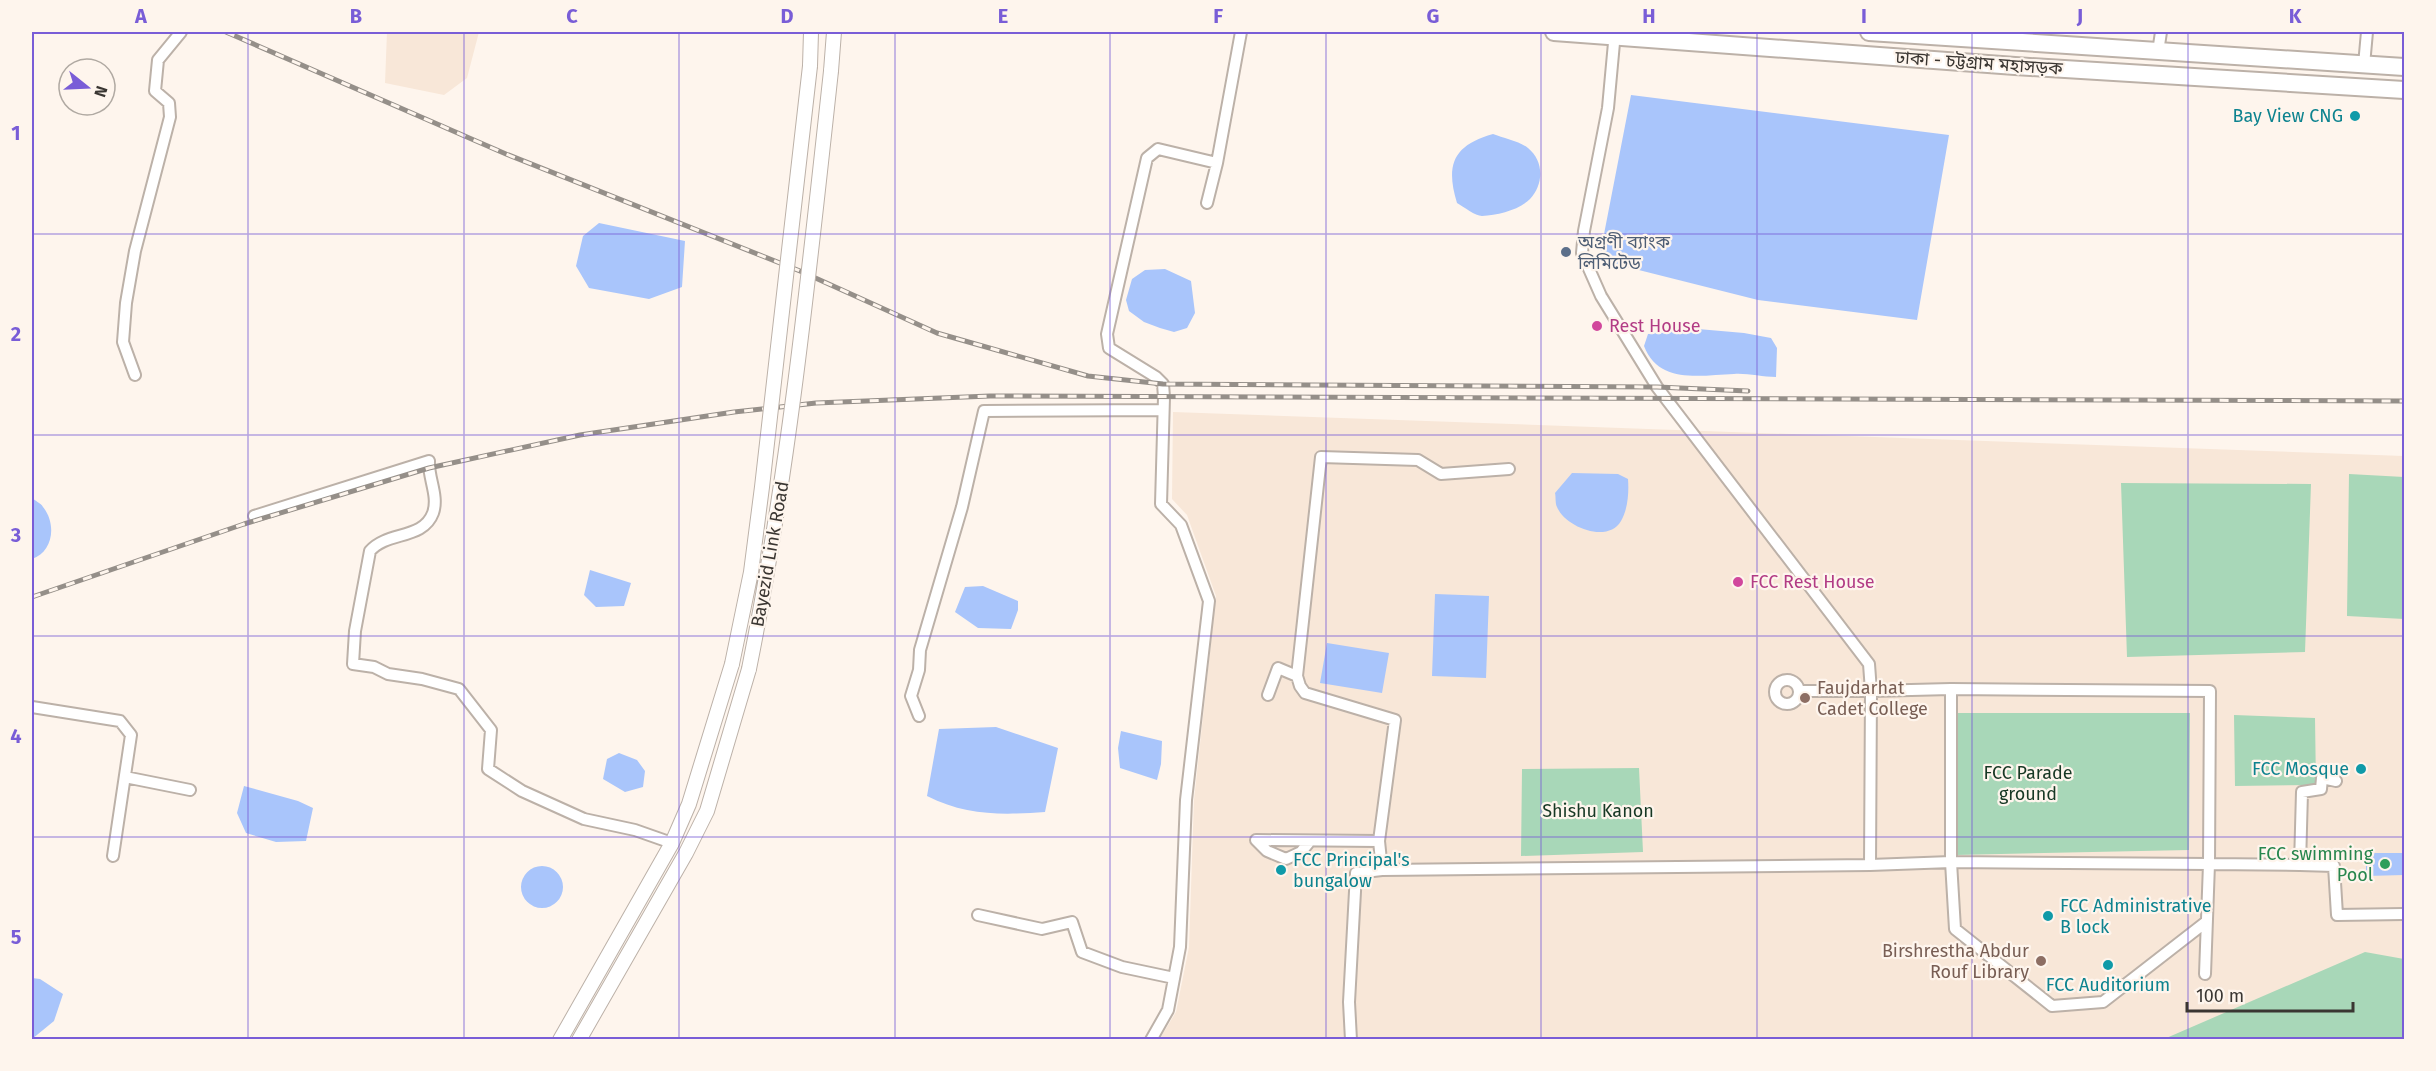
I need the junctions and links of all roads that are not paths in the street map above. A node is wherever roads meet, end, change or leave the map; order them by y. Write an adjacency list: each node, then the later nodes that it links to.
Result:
1 (181, 32): 16 (street)
2 (811, 32): 32 (main road, Bayezid Link Road, bridge)
3 (834, 32): 45 (main road, Bayezid Link Road, bridge)
4 (1241, 32): 14 (street)
5 (1554, 32): 9 (highway, ঢাকা - চট্টগ্রাম মহাসড়ক)
6 (1869, 32): 10 (highway, ঢাকা - চট্টগ্রাম মহাসড়ক)
7 (2161, 32): 10 (street)
8 (2367, 32): 11 (street)
9 (1615, 33): 13 (highway, ঢাকা - চট্টগ্রাম মহাসড়ক); 23 (street)
10 (2158, 52): 11 (highway, ঢাকা - চট্টগ্রাম মহাসড়ক)
11 (2364, 65): 12 (highway, ঢাকা - চট্টগ্রাম মহাসড়ক)
12 (2404, 67)
13 (2404, 90)
14 (1217, 163): 15 (street); 17 (street)
15 (1208, 203)
16 (135, 375)
17 (1163, 410): 26 (street); 43 (street)
18 (1509, 469): 20 (street)
19 (254, 516): 32 (street)
20 (1297, 676): 24 (street); 31 (street)
21 (1951, 689): 23 (street); 34 (street); 35 (street)
22 (1800, 691): 23 (street)
23 (1871, 691): 37 (street)
24 (1268, 695)
25 (32, 709): 27 (street)
26 (919, 716)
27 (125, 777): 29 (street); 33 (street)
28 (2336, 780): 36 (street)
29 (190, 790)
30 (1310, 841): 31 (street)
31 (1380, 841): 38 (street)
32 (672, 843): 44 (main road, Bayezid Link Road)
33 (113, 856)
34 (1950, 862): 35 (street); 37 (street); 41 (street)
35 (2209, 864): 36 (street); 41 (street)
36 (2300, 865): 39 (street)
37 (1870, 866): 38 (street)
38 (1382, 870): 47 (street)
39 (2404, 914)
40 (978, 915): 43 (street)
41 (2206, 922): 42 (street)
42 (2205, 974)
43 (1174, 978): 46 (street)
44 (560, 1040)
45 (579, 1040)
46 (1151, 1040)
47 (1351, 1040)

